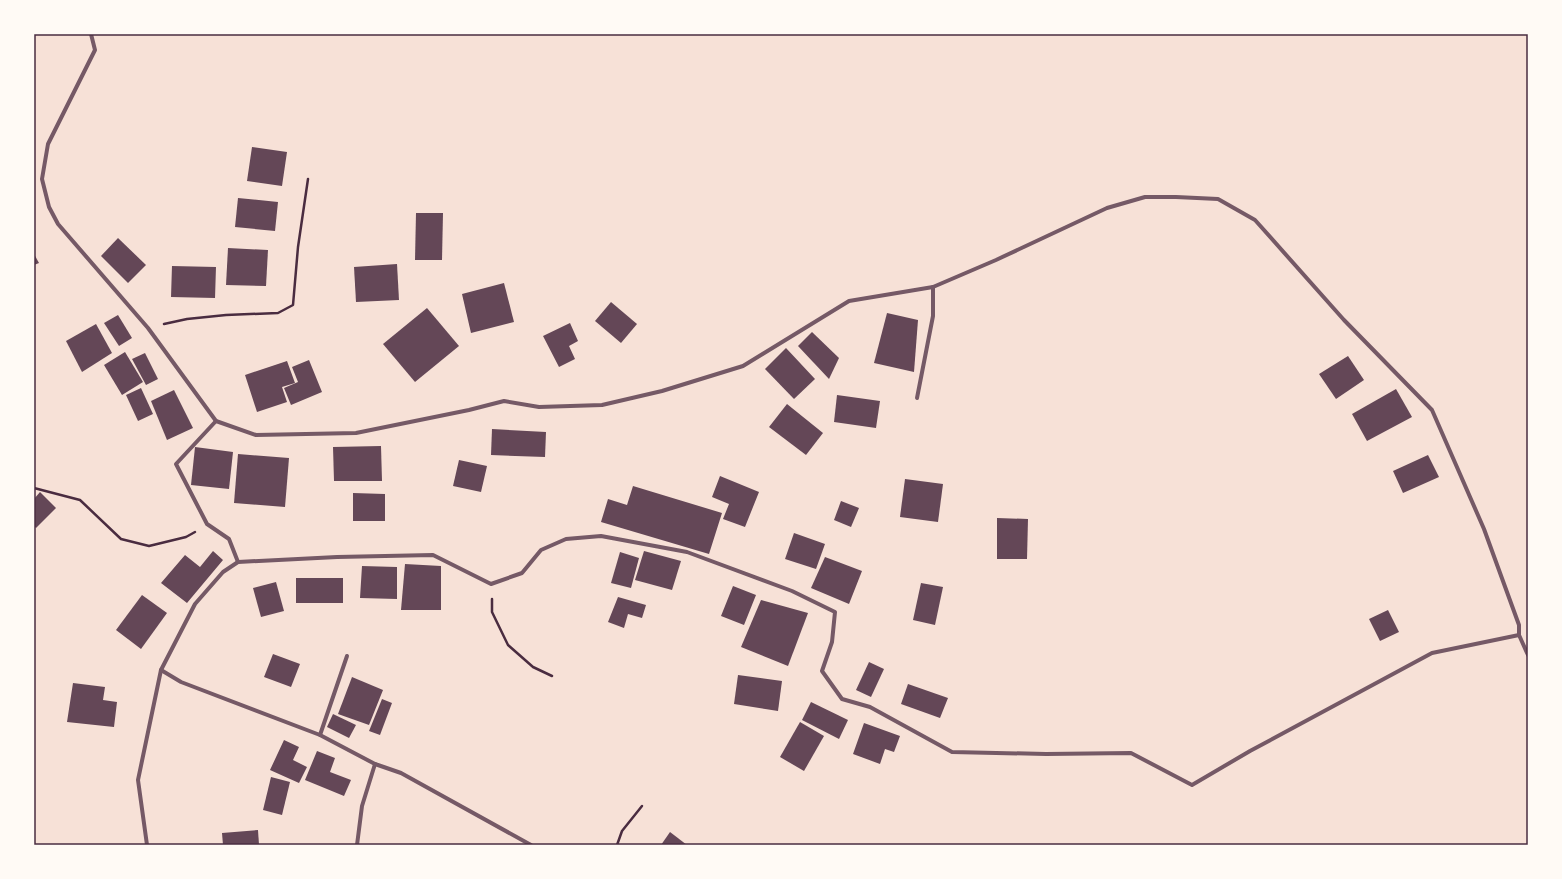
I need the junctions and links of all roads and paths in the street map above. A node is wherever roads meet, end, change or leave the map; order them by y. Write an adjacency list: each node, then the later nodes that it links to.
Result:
1 (91, 34): 4 (street)
2 (308, 179): 4 (path)
3 (933, 287): 5 (street); 6 (street); 11 (street)
4 (148, 328): 6 (street)
5 (917, 398)
6 (216, 421): 8 (street)
7 (34, 488): 8 (path)
8 (207, 524): 9 (street)
9 (238, 562): 10 (street); 14 (street)
10 (491, 584): 11 (street); 15 (path)
11 (1519, 636): 12 (street)
12 (1528, 655)
13 (347, 656): 16 (street)
14 (161, 670): 16 (street); 19 (street)
15 (552, 676)
16 (320, 735): 17 (street)
17 (376, 764): 20 (street); 21 (street)
18 (642, 806): 22 (path)
19 (147, 845)
20 (357, 845)
21 (531, 845)
22 (617, 845)

